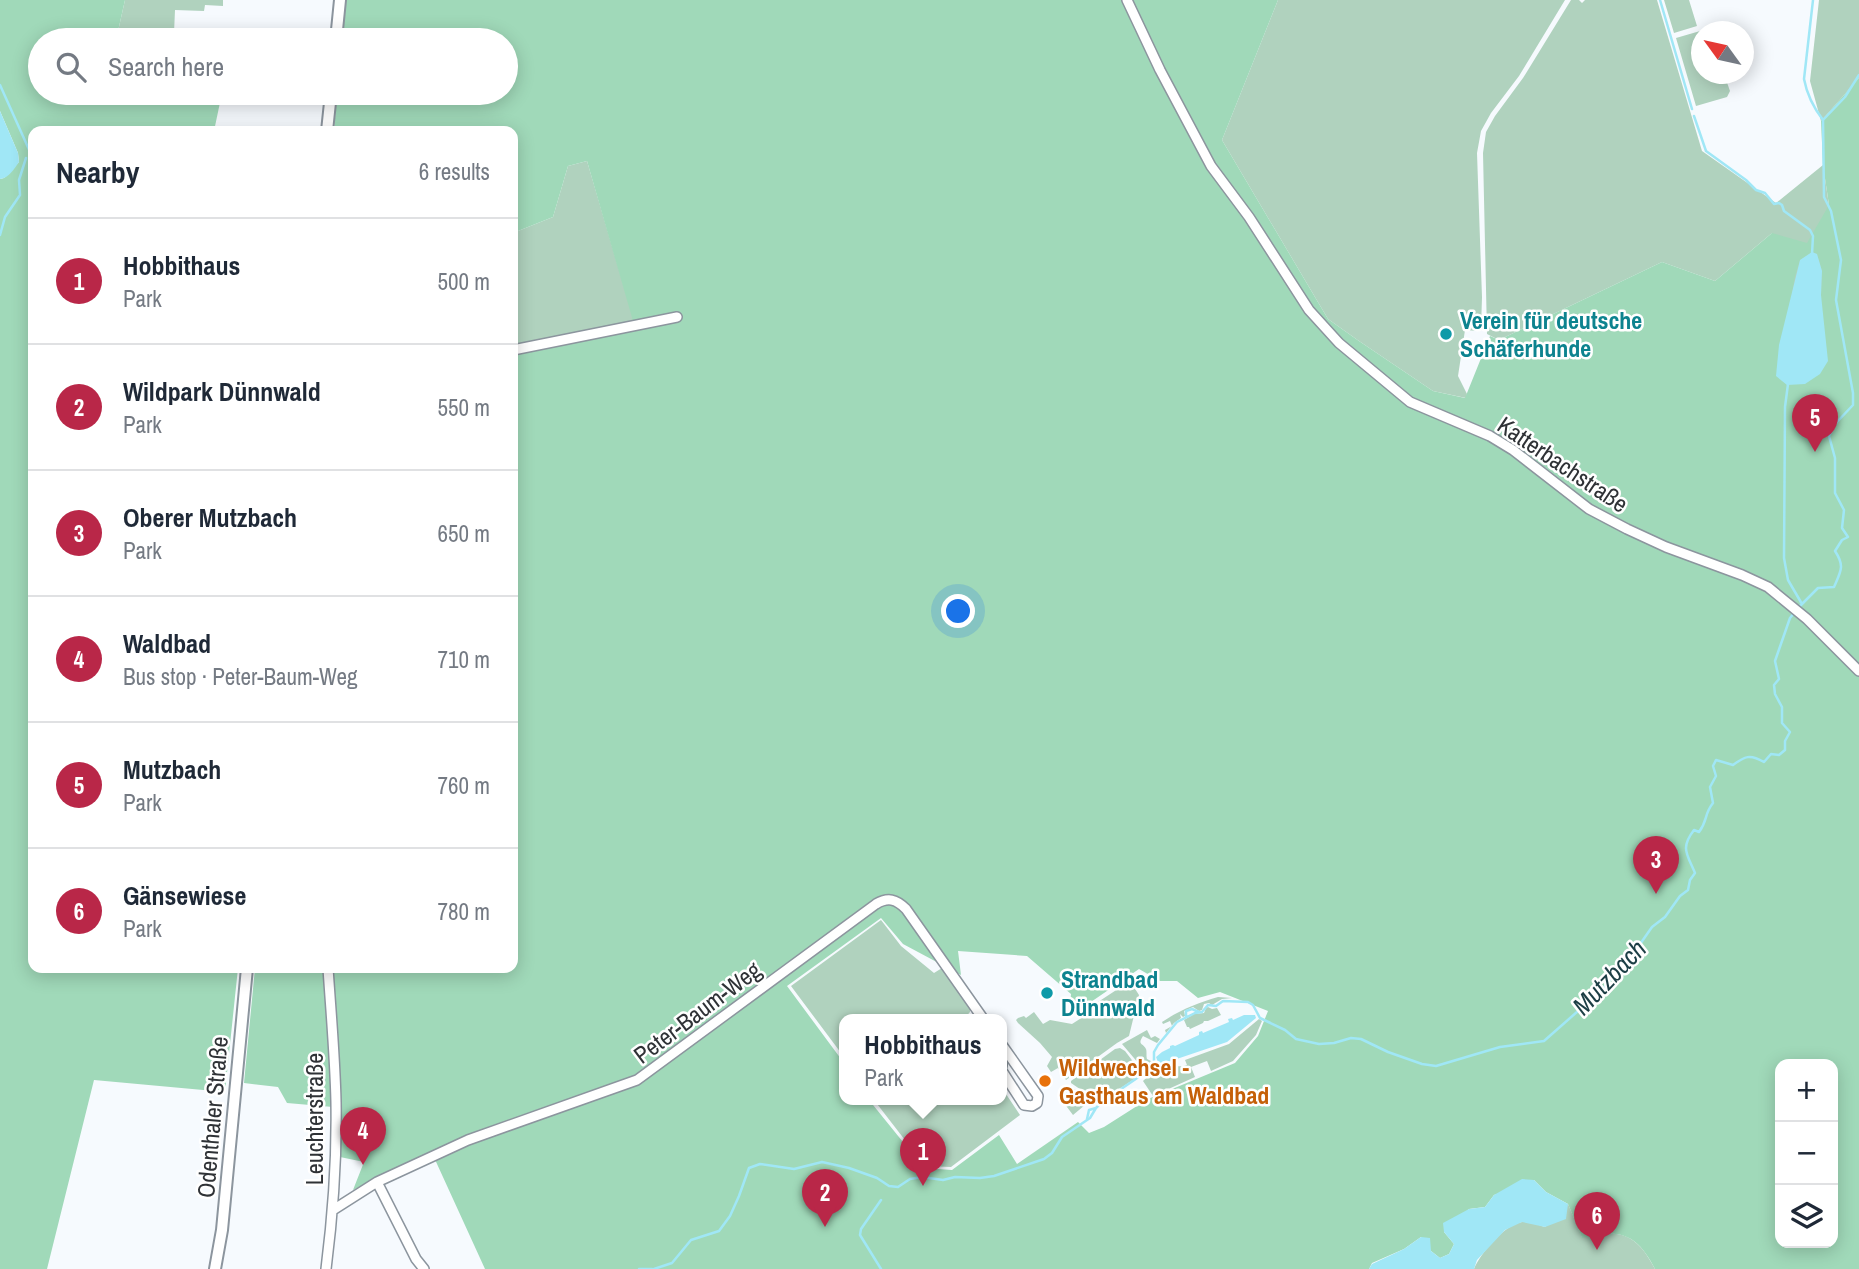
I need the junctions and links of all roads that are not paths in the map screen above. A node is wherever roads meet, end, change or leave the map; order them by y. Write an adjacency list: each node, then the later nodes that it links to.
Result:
1 (340, 0): 3 (main road)
2 (1128, 0): 8 (street, Katterbachstraße)
3 (337, 28)
4 (330, 105): 5 (main road)
5 (328, 126)
6 (677, 317): 7 (street)
7 (518, 349)
8 (1859, 671)
9 (247, 973): 16 (main road, Odenthaler Straße)
10 (328, 973): 15 (street, Leuchterstraße)
11 (980, 1014): 14 (street, Peter-Baum-Weg)
12 (1007, 1052): 13 (street)
13 (1007, 1076)
14 (377, 1182): 15 (street, Peter-Baum-Weg); 18 (street)
15 (333, 1210): 17 (street, Leuchterstraße)
16 (215, 1269)
17 (326, 1269)
18 (424, 1269)

